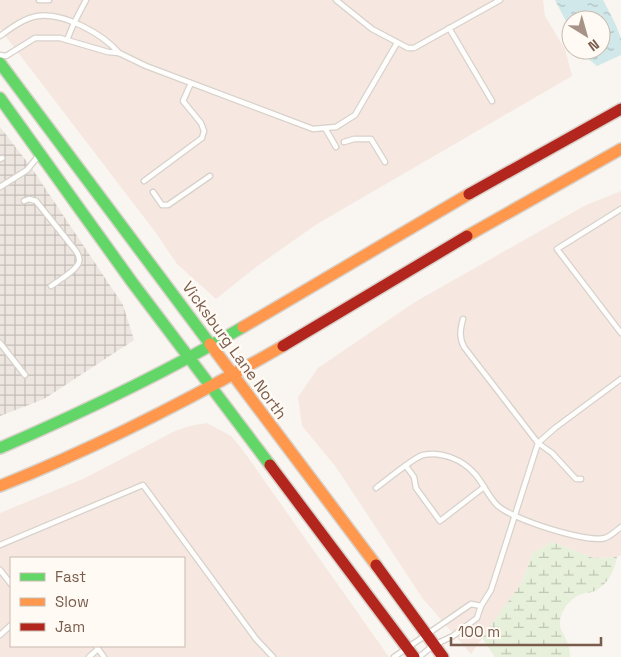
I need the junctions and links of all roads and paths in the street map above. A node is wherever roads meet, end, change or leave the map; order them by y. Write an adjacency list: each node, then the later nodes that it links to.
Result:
1 (38, 0): 2 (lane)
2 (49, 0)
3 (86, 0): 6 (lane)
4 (336, 0): 10 (lane)
5 (500, 0): 7 (lane)
6 (74, 23): 8 (lane); 9 (lane); 11 (lane)
7 (450, 28): 10 (lane); 16 (lane)
8 (0, 36)
9 (67, 40): 11 (lane); 12 (lane)
10 (397, 43): 18 (lane)
11 (119, 52): 14 (lane)
12 (0, 55)
13 (0, 63): 34 (main road, Vicksburg Lane North)
14 (191, 83): 18 (lane); 25 (lane)
15 (0, 98): 22 (main road)
16 (492, 101)
17 (621, 109): 34 (main road)
18 (325, 128): 20 (lane)
19 (344, 142): 23 (lane)
20 (336, 147)
21 (621, 149): 37 (main road)
22 (40, 154): 26 (lane); 35 (main road)
23 (385, 162)
24 (210, 176): 27 (lane)
25 (144, 181)
26 (0, 187)
27 (153, 192)
28 (24, 201): 30 (lane)
29 (621, 209): 32 (lane)
30 (51, 286)
31 (463, 319): 40 (lane)
32 (621, 333)
33 (0, 343): 36 (lane)
34 (210, 346): 35 (main road); 37 (main road, Vicksburg Lane North)
35 (189, 358): 39 (main road); 41 (main road)
36 (24, 375)
37 (232, 375): 39 (main road); 54 (main road, Vicksburg Lane North)
38 (621, 379): 40 (lane)
39 (210, 388): 44 (main road); 58 (main road)
40 (538, 443): 43 (lane); 47 (lane)
41 (0, 448)
42 (406, 466): 45 (lane); 45 (lane); 46 (lane)
43 (581, 479)
44 (0, 486)
45 (484, 487): 47 (lane)
46 (376, 488)
47 (515, 516): 48 (lane); 52 (lane)
48 (621, 527)
49 (0, 545): 61 (lane)
50 (0, 570): 51 (lane)
51 (10, 583)
52 (481, 606): 54 (lane); 56 (lane)
53 (10, 626): 55 (lane)
54 (427, 634): 56 (main road, Vicksburg Lane North); 58 (lane)
55 (0, 635)
56 (434, 645): 63 (lane); 64 (main road, Vicksburg Lane North)
57 (97, 647): 59 (lane); 60 (lane)
58 (411, 653): 62 (lane)
59 (89, 657)
60 (104, 657)
61 (273, 657)
62 (394, 657)
63 (419, 657)
64 (442, 657)

